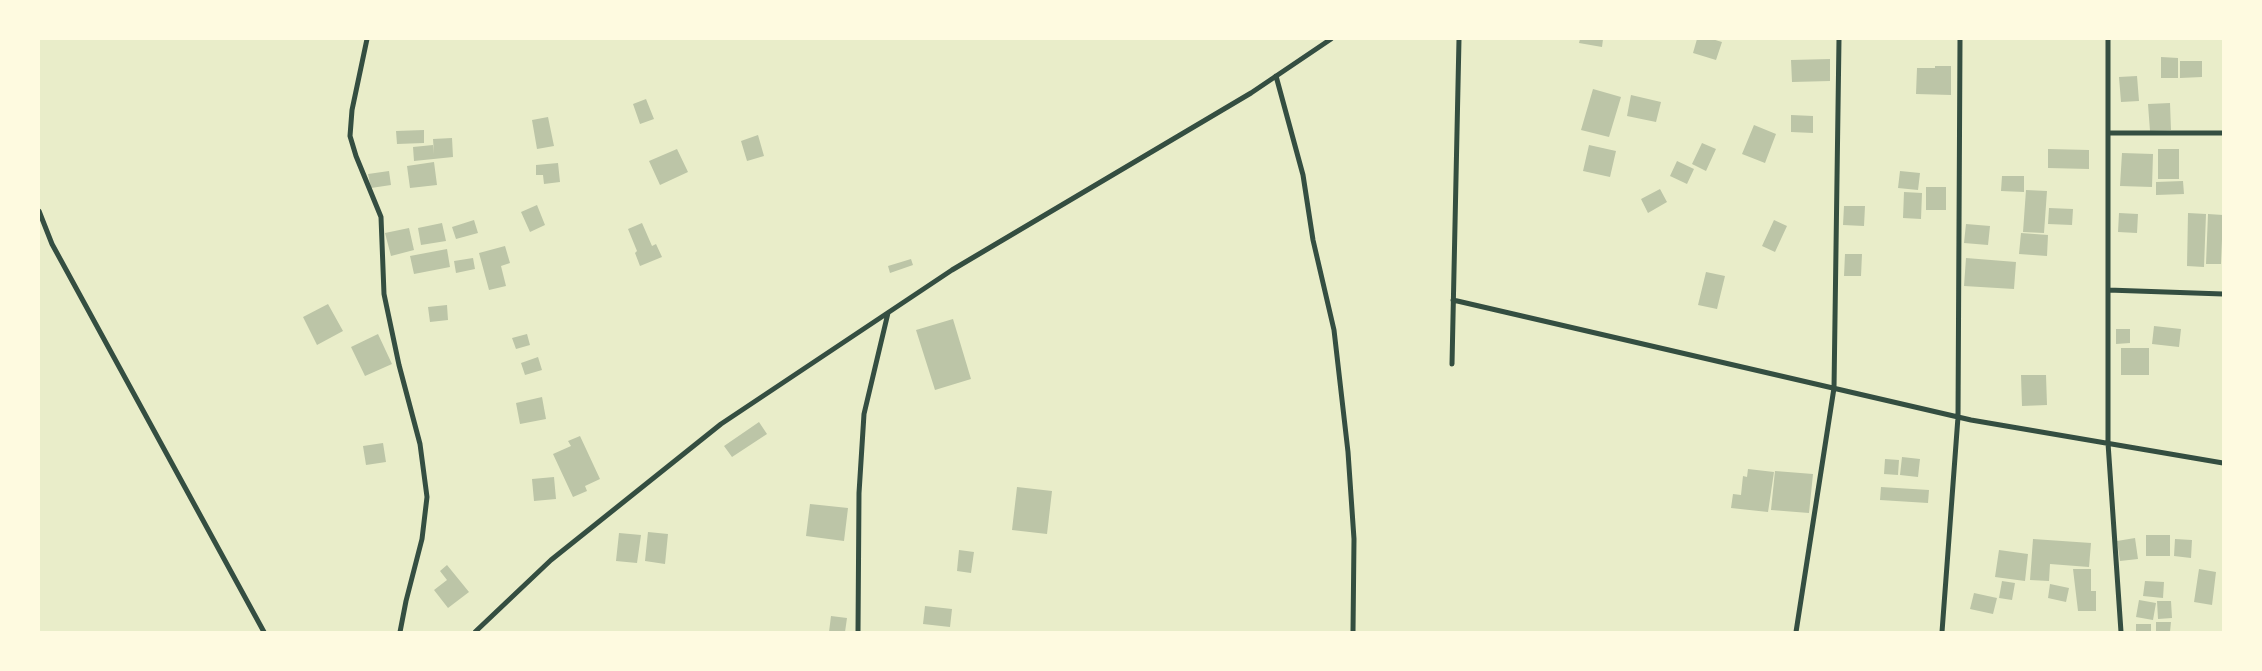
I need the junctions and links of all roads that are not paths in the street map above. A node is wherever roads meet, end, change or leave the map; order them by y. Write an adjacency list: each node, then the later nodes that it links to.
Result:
1 (367, 39): 21 (street)
2 (1331, 39): 7 (street)
3 (1460, 39): 13 (street)
4 (1839, 39): 16 (street)
5 (1960, 39): 17 (street)
6 (2108, 39): 8 (street)
7 (1276, 76): 14 (street); 24 (street)
8 (2108, 133): 9 (street); 11 (street)
9 (2223, 133)
10 (39, 211): 20 (street)
11 (2108, 290): 12 (street); 18 (street)
12 (2223, 294)
13 (1453, 300): 15 (street); 16 (street)
14 (888, 313): 22 (street); 23 (street)
15 (1452, 364)
16 (1834, 388): 17 (street); 25 (street)
17 (1958, 417): 18 (street); 26 (street)
18 (2108, 444): 19 (street); 28 (street)
19 (2223, 463)
20 (264, 632)
21 (400, 632)
22 (475, 632)
23 (858, 632)
24 (1353, 632)
25 (1796, 632)
26 (1942, 632): 27 (street)
27 (1946, 632)
28 (2121, 632)

